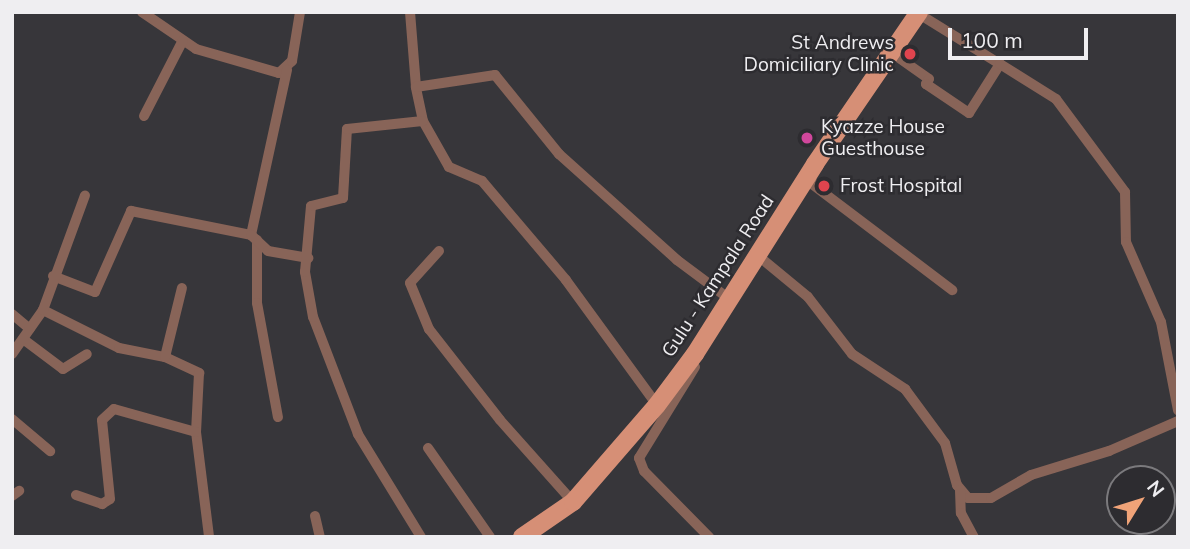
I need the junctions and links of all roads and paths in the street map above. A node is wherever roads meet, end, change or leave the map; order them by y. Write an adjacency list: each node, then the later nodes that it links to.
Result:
1 (142, 12): 5 (street)
2 (300, 12): 8 (street)
3 (410, 12): 9 (street)
4 (919, 13): 6 (main road, Gulu - Kampala Road); 7 (street)
5 (183, 40): 8 (street); 10 (street)
6 (892, 53): 7 (street); 12 (main road, Gulu - Kampala Road)
7 (1000, 64): 30 (street)
8 (287, 70): 14 (street)
9 (416, 87): 11 (street); 21 (street)
10 (144, 116)
11 (423, 121): 17 (street); 29 (street)
12 (810, 171): 16 (main road, Gulu - Kampala Road); 20 (street)
13 (85, 195): 18 (street)
14 (254, 237): 17 (street); 18 (street); 31 (street)
15 (439, 251): 39 (street)
16 (756, 254): 21 (main road, Gulu - Kampala Road); 37 (street)
17 (308, 258): 44 (street)
18 (53, 276): 22 (street)
19 (182, 288): 28 (street)
20 (952, 290)
21 (726, 303): 29 (main road, Gulu - Kampala Road); 46 (street)
22 (43, 310): 24 (street); 28 (street)
23 (12, 314): 24 (street)
24 (30, 329): 25 (street)
25 (23, 339): 26 (street); 27 (street)
26 (12, 354)
27 (87, 354)
28 (165, 358): 34 (street)
29 (657, 405): 39 (main road, Gulu - Kampala Road)
30 (1178, 411)
31 (278, 417)
32 (12, 419): 36 (street)
33 (1178, 421): 37 (street)
34 (196, 432): 38 (street); 42 (street)
35 (428, 448): 45 (street)
36 (50, 451)
37 (960, 490): 47 (street)
38 (76, 495)
39 (573, 502): 41 (main road, Gulu - Kampala Road)
40 (315, 516): 43 (street)
41 (535, 534)
42 (209, 537)
43 (320, 537)
44 (421, 537)
45 (490, 537)
46 (709, 537)
47 (974, 537)

